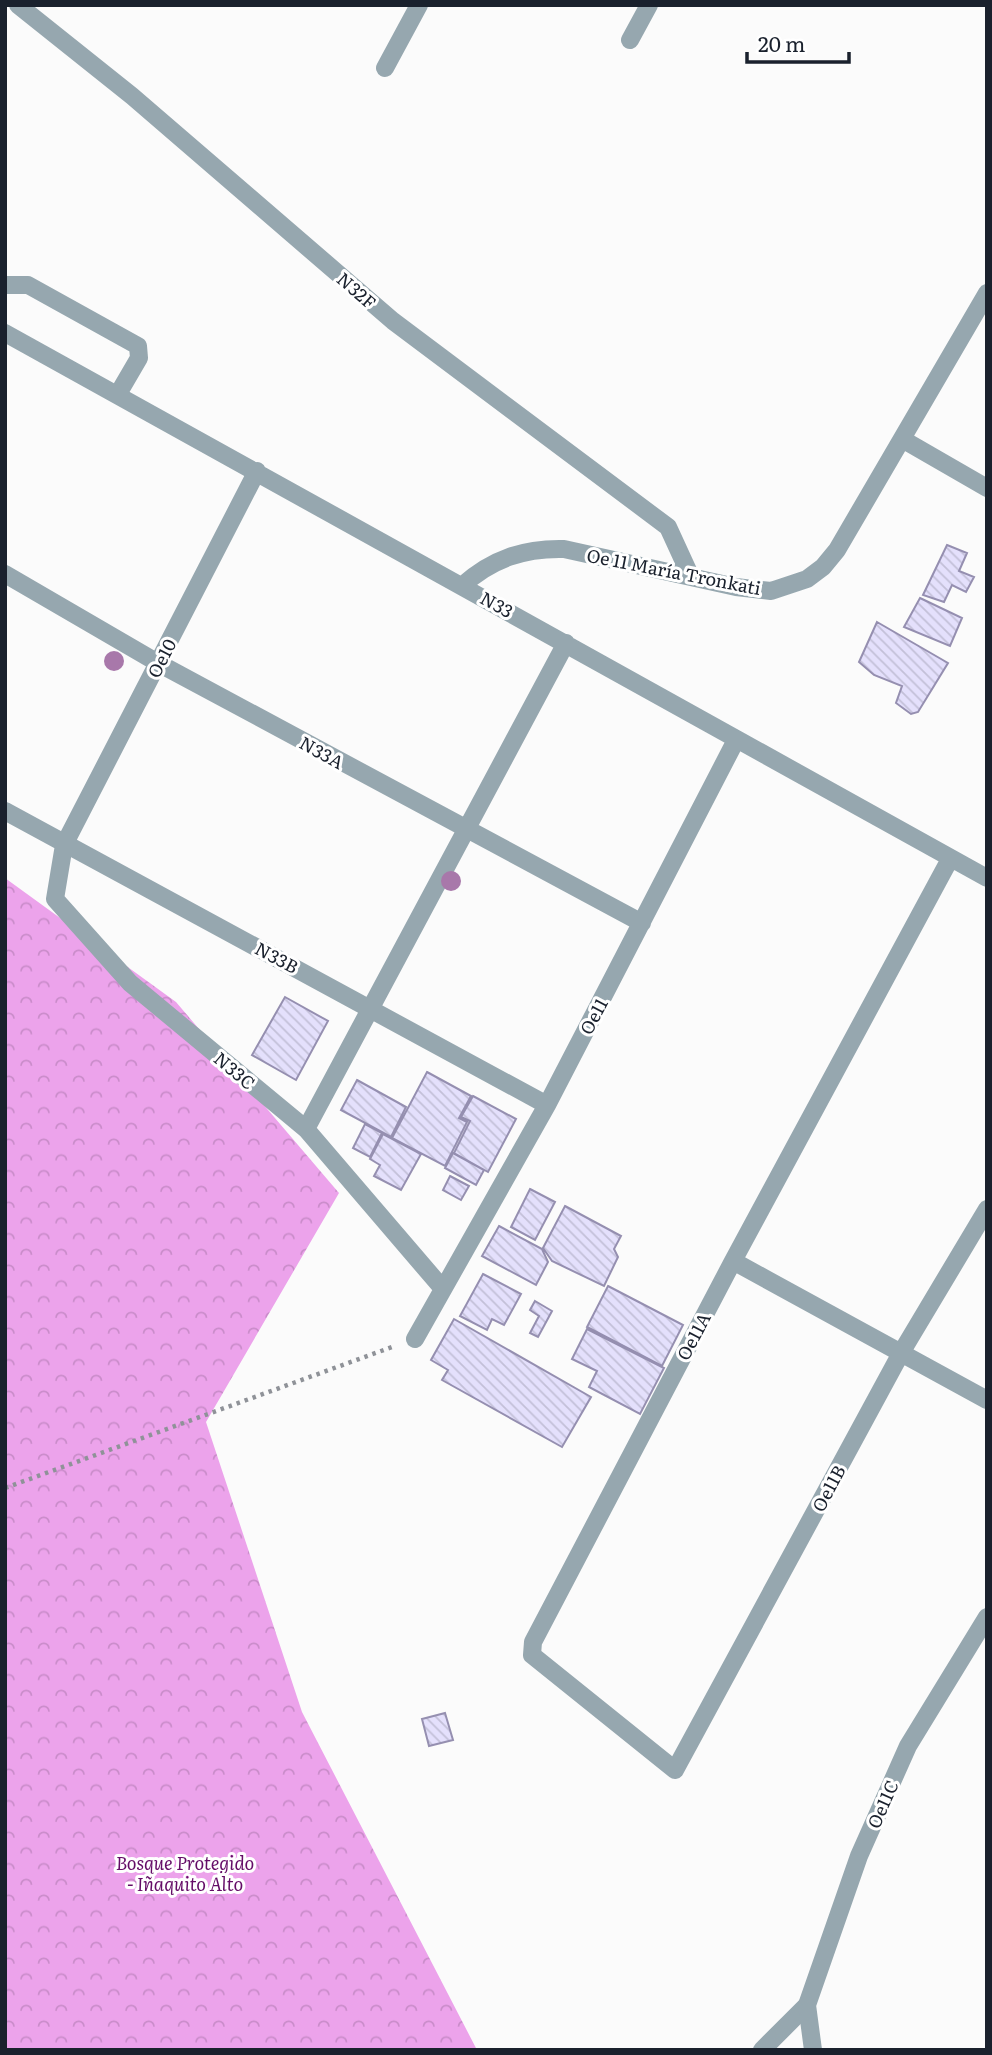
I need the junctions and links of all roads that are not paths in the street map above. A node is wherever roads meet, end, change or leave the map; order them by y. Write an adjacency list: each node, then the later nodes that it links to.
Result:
1 (18, 5): 14 (street, N32F)
2 (419, 5): 5 (street)
3 (649, 5): 4 (street)
4 (630, 40)
5 (385, 68)
6 (5, 285): 9 (street)
7 (987, 293): 10 (street, Oe 11 María Tronkati)
8 (5, 333): 9 (street, N33)
9 (118, 394): 11 (street, N33)
10 (902, 439): 12 (street); 14 (street, Oe 11 María Tronkati)
11 (257, 471): 15 (street, N33); 17 (street, Oe10)
12 (987, 488)
13 (5, 574): 17 (street, N33A)
14 (690, 575): 15 (street, Oe 11 María Tronkati)
15 (463, 585): 16 (street, N33)
16 (566, 643): 18 (street, N33); 20 (street)
17 (158, 663): 20 (street, N33A); 21 (street, Oe10)
18 (736, 740): 22 (street, N33); 24 (street, Oe11)
19 (5, 811): 21 (street, N33B)
20 (465, 831): 24 (street, N33A); 25 (street)
21 (64, 845): 25 (street, N33B); 27 (street, N33C)
22 (950, 859): 23 (street, N33); 29 (street, Oe11A)
23 (987, 878)
24 (642, 923): 26 (street, Oe11)
25 (371, 1007): 26 (street, N33B); 27 (street)
26 (547, 1105): 30 (street, Oe11)
27 (306, 1129): 30 (street, N33C)
28 (987, 1209): 32 (street, Oe11B)
29 (733, 1261): 32 (street); 35 (street, Oe11A)
30 (443, 1289): 31 (street, Oe11)
31 (415, 1339)
32 (901, 1353): 33 (street); 35 (street, Oe11B)
33 (987, 1400)
34 (987, 1617): 36 (street, Oe11C)
35 (675, 1770)
36 (807, 2005): 37 (street); 38 (street)
37 (762, 2050)
38 (813, 2050)

